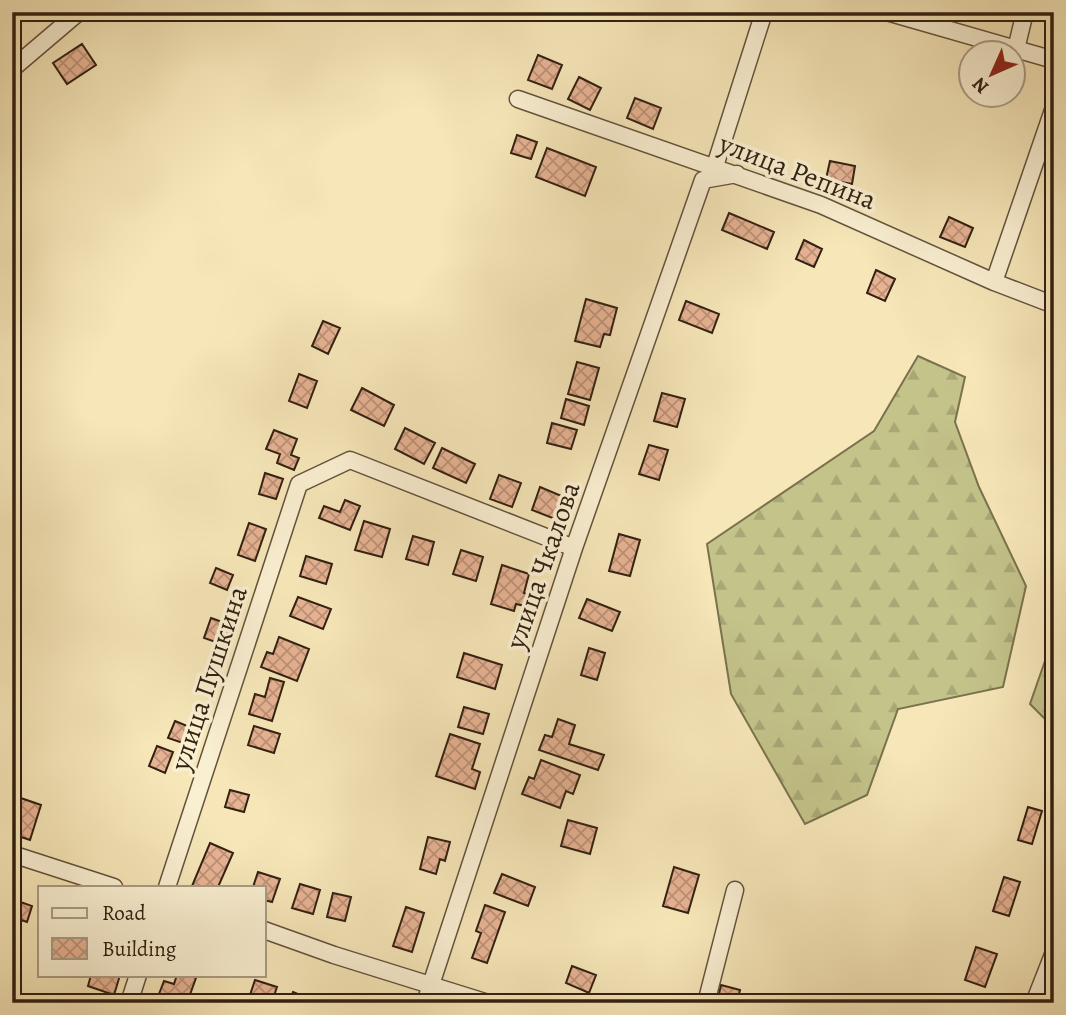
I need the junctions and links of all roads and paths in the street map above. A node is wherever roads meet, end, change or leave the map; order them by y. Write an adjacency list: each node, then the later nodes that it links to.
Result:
1 (79, 12): 9 (street)
2 (764, 12): 12 (street)
3 (887, 12): 5 (street)
4 (1025, 12): 6 (street)
5 (978, 38)
6 (1019, 38)
7 (1028, 52): 8 (street)
8 (1054, 60)
9 (12, 69)
10 (518, 99): 12 (street, улица Репина)
11 (1054, 107): 14 (street)
12 (715, 166): 13 (street, улица Репина)
13 (737, 174): 14 (street, улица Репина); 16 (street, улица Чкалова)
14 (994, 282): 15 (street, улица Репина)
15 (1054, 305)
16 (574, 548): 19 (street, улица Пушкина); 24 (street, улица Чкалова)
17 (12, 854): 18 (street)
18 (111, 886)
19 (167, 886)
20 (735, 890): 28 (street)
21 (266, 931): 24 (street)
22 (1054, 952): 29 (street)
23 (138, 976): 25 (street)
24 (431, 983): 26 (street, улица Чкалова); 27 (street)
25 (129, 1003)
26 (425, 1003)
27 (488, 1003)
28 (706, 1003)
29 (1034, 1003)

